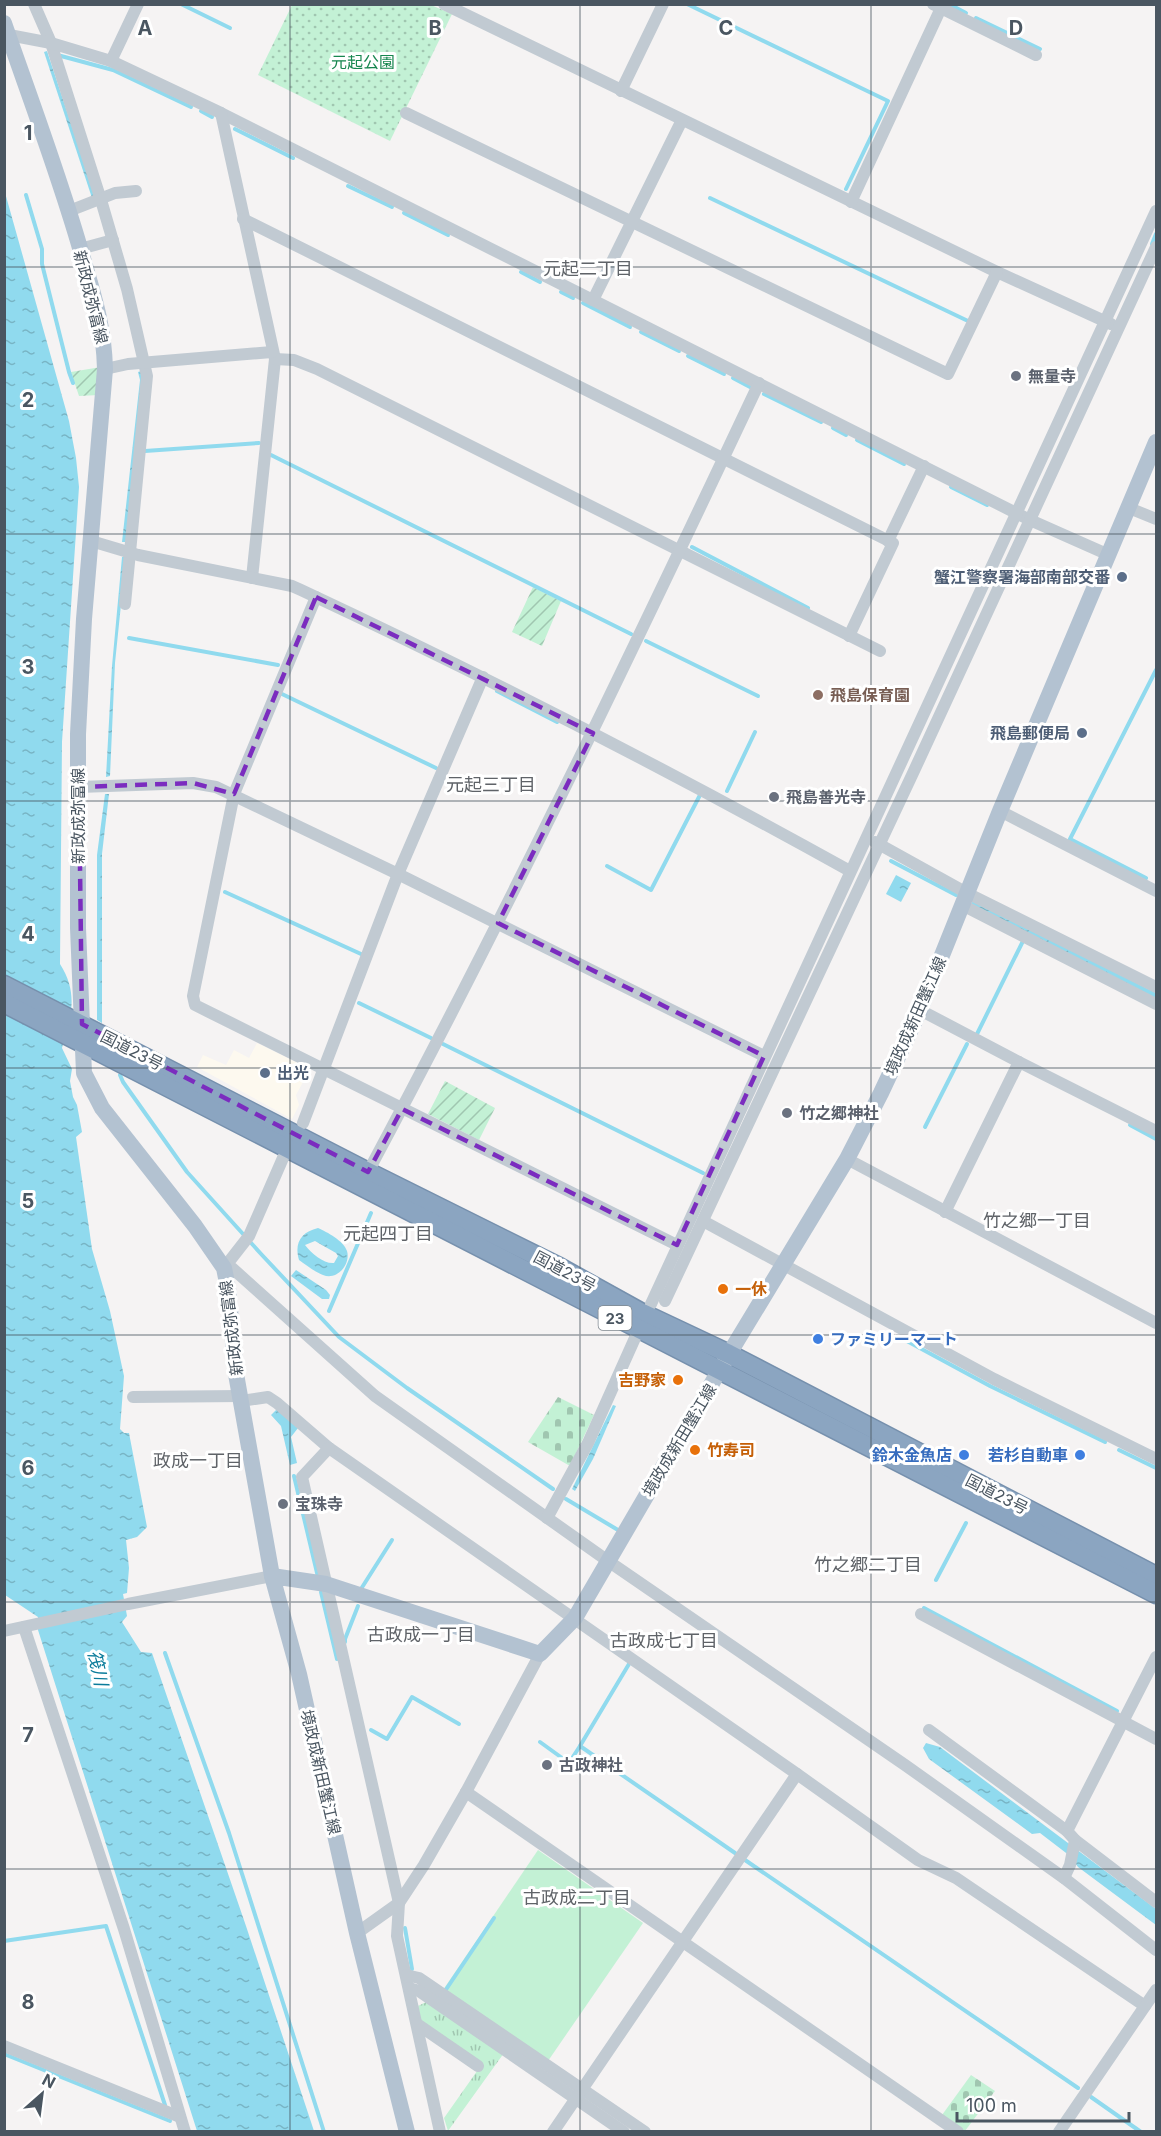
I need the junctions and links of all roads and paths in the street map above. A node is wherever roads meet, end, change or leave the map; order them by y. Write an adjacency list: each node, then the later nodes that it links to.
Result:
1 (34, 4): 7 (street)
2 (138, 4): 9 (street)
3 (444, 4): 10 (street)
4 (663, 4): 10 (street)
5 (937, 6): 8 (street); 16 (street)
6 (7, 29): 7 (street); 17 (main road, 新政成弥富線)
7 (51, 43): 9 (street); 15 (street)
8 (1036, 55)
9 (111, 61): 11 (street)
10 (621, 91): 13 (street)
11 (221, 113): 19 (street); 25 (street)
12 (406, 113): 20 (street)
13 (682, 120): 16 (street); 20 (street)
14 (136, 191): 15 (street)
15 (101, 200): 17 (street); 21 (street)
16 (851, 201): 24 (street)
17 (69, 211): 23 (main road, 新政成弥富線)
18 (1156, 211): 26 (street)
19 (243, 219): 28 (street); 33 (street)
20 (632, 222): 24 (street); 25 (street)
21 (113, 240): 23 (street); 29 (street)
22 (1156, 247): 27 (street)
23 (80, 249): 30 (main road, 新政成弥富線)
24 (997, 272): 26 (street)
25 (593, 300): 31 (street)
26 (1105, 322): 27 (street); 36 (street)
27 (1119, 328): 38 (street)
28 (274, 356): 29 (street); 41 (street); 44 (street)
29 (145, 362): 30 (street); 42 (street)
30 (105, 369): 39 (main road, 新政成弥富線)
31 (759, 383): 33 (street); 34 (street)
32 (1156, 442): 35 (main road, 境政成新田蟹江線)
33 (723, 459): 40 (street); 41 (street)
34 (924, 466): 36 (street); 40 (street)
35 (1129, 508): 37 (street); 43 (main road, 境政成新田蟹江線)
36 (1017, 513): 38 (street); 54 (street)
37 (1156, 519)
38 (1030, 520): 43 (street); 55 (street)
39 (91, 541): 42 (street); 51 (main road, 新政成弥富線)
40 (888, 541): 47 (street)
41 (680, 551): 47 (street); 50 (street)
42 (129, 552): 44 (street); 46 (street)
43 (1109, 555): 53 (main road, 境政成新田蟹江線)
44 (252, 578): 45 (street)
45 (316, 597): 49 (street); 52 (street)
46 (124, 604)
47 (849, 636): 48 (street)
48 (880, 651)
49 (483, 677): 50 (street); 57 (street)
50 (593, 733): 56 (street); 60 (street)
51 (79, 787): 52 (street); 66 (main road, 新政成弥富線)
52 (234, 794): 57 (street); 69 (street)
53 (1000, 810): 58 (street); 59 (main road, 境政成新田蟹江線)
54 (866, 837): 55 (street); 56 (street)
55 (880, 844): 59 (street); 77 (street)
56 (850, 871): 67 (street)
57 (398, 874): 60 (street); 69 (street)
58 (1156, 889)
59 (964, 899): 62 (street); 64 (street); 65 (main road, 境政成新田蟹江線)
60 (498, 923): 67 (street); 70 (street)
61 (4, 985): 66 (highway, 国道23号 / 23)
62 (1156, 987)
63 (4, 1003): 66 (highway, 国道23号 / 23)
64 (1156, 1004)
65 (920, 1010): 68 (street); 74 (main road, 境政成新田蟹江線)
66 (79, 1032): 75 (highway, 国道23号 / 23); 80 (main road, 新政成弥富線); 86 (highway, 国道23号 / 23)
67 (764, 1056): 78 (street)
68 (1019, 1062): 72 (street); 76 (street)
69 (325, 1070): 70 (street); 71 (street)
70 (402, 1108): 75 (street); 78 (street)
71 (303, 1123)
72 (1156, 1131)
73 (283, 1158): 80 (street)
74 (847, 1159): 76 (street); 79 (main road, 境政成新田蟹江線)
75 (368, 1172): 85 (highway, 国道23号 / 23)
76 (945, 1212): 83 (street)
77 (703, 1221): 79 (street); 81 (street)
78 (677, 1245): 82 (street)
79 (784, 1265): 85 (main road, 境政成新田蟹江線); 90 (street)
80 (224, 1268): 88 (main road, 新政成弥富線); 91 (street)
81 (665, 1301)
82 (651, 1304)
83 (1156, 1323)
84 (635, 1338): 91 (street)
85 (729, 1354): 86 (main road, 境政成新田蟹江線); 94 (highway, 国道23号 / 23)
86 (719, 1371): 92 (main road, 境政成新田蟹江線); 96 (highway, 国道23号 / 23)
87 (133, 1397): 88 (street)
88 (241, 1399): 89 (street); 93 (main road, 新政成弥富線)
89 (329, 1448): 95 (street); 98 (street)
90 (1156, 1459)
91 (547, 1518): 92 (street)
92 (608, 1561): 98 (main road, 境政成新田蟹江線); 109 (street)
93 (272, 1576): 95 (main road); 99 (street); 112 (main road, 境政成新田蟹江線)
94 (1156, 1576)
95 (326, 1584): 101 (main road); 111 (street)
96 (1156, 1594)
97 (921, 1614): 103 (street)
98 (575, 1618): 101 (main road, 境政成新田蟹江線); 106 (street)
99 (27, 1627): 100 (street); 123 (street)
100 (4, 1631)
101 (540, 1654): 107 (street)
102 (1156, 1657): 103 (street)
103 (1123, 1721): 105 (street); 108 (street)
104 (929, 1730): 108 (street)
105 (1156, 1739)
106 (797, 1774): 113 (street); 118 (street)
107 (466, 1792): 111 (street); 113 (street)
108 (1072, 1839): 109 (street); 110 (street)
109 (1064, 1878): 114 (street)
110 (1156, 1902)
111 (399, 1904): 112 (street); 115 (street)
112 (357, 1933): 126 (main road, 境政成新田蟹江線)
113 (682, 1940): 122 (street); 131 (street)
114 (1156, 1950)
115 (406, 1975): 116 (street); 122 (street)
116 (409, 1988): 119 (street); 122 (street)
117 (1156, 1991): 118 (street)
118 (1145, 2006): 132 (street)
119 (417, 2024): 121 (street); 127 (street)
120 (4, 2046): 123 (street)
121 (478, 2066)
122 (579, 2093): 128 (street); 129 (street); 130 (street)
123 (180, 2117): 124 (street); 125 (street)
124 (174, 2132)
125 (185, 2132)
126 (407, 2132)
127 (440, 2132)
128 (553, 2132)
129 (624, 2132)
130 (645, 2132)
131 (958, 2132)
132 (1059, 2132)

